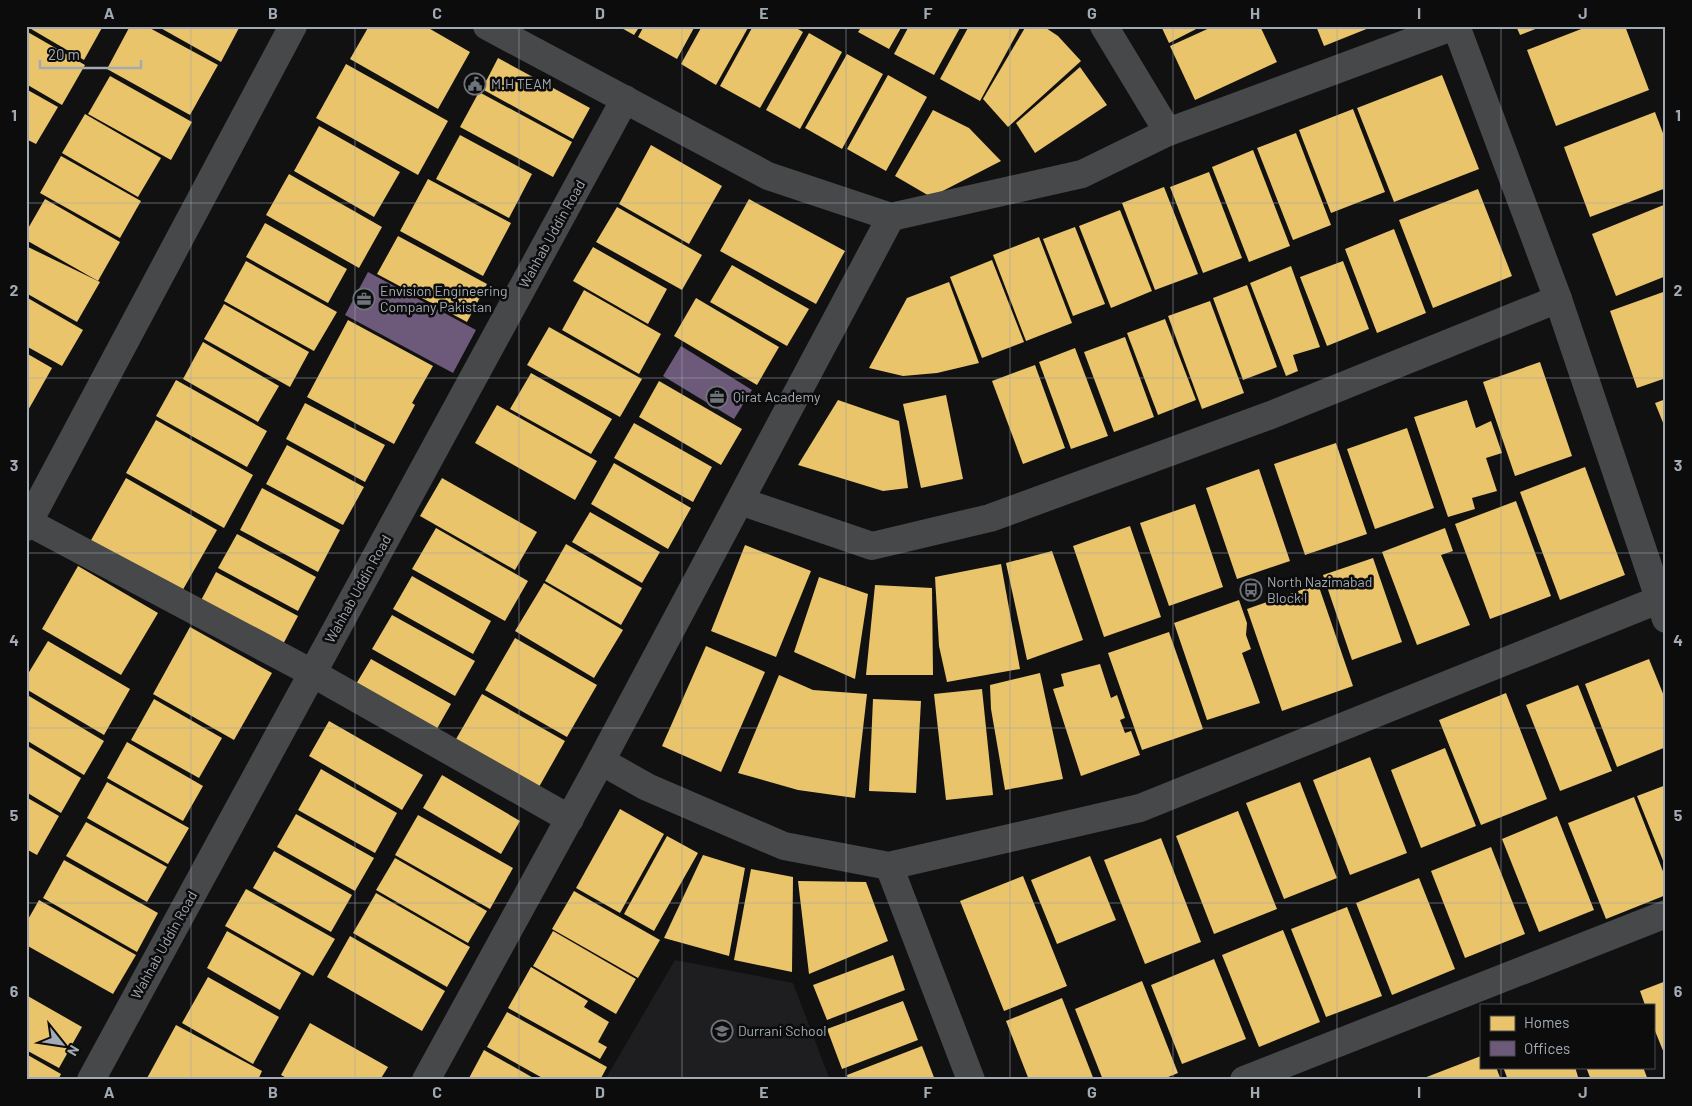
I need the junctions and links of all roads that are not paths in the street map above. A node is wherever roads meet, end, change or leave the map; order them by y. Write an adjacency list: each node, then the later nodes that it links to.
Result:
1 (293, 26): 10 (street)
2 (487, 26): 5 (street)
3 (1104, 26): 6 (street)
4 (1455, 26): 6 (street); 8 (street)
5 (625, 99): 7 (street); 12 (street, Wahhab Uddin Road)
6 (1168, 132): 7 (street)
7 (891, 217): 9 (street)
8 (1558, 299): 9 (street); 11 (street)
9 (740, 501): 13 (street)
10 (27, 523): 12 (street)
11 (1662, 610): 15 (street)
12 (312, 673): 14 (street); 17 (street, Wahhab Uddin Road)
13 (601, 760): 14 (street); 15 (street)
14 (570, 819): 18 (street)
15 (889, 866): 19 (street)
16 (1666, 914): 20 (street)
17 (91, 1080)
18 (426, 1080)
19 (971, 1080)
20 (1244, 1080)

